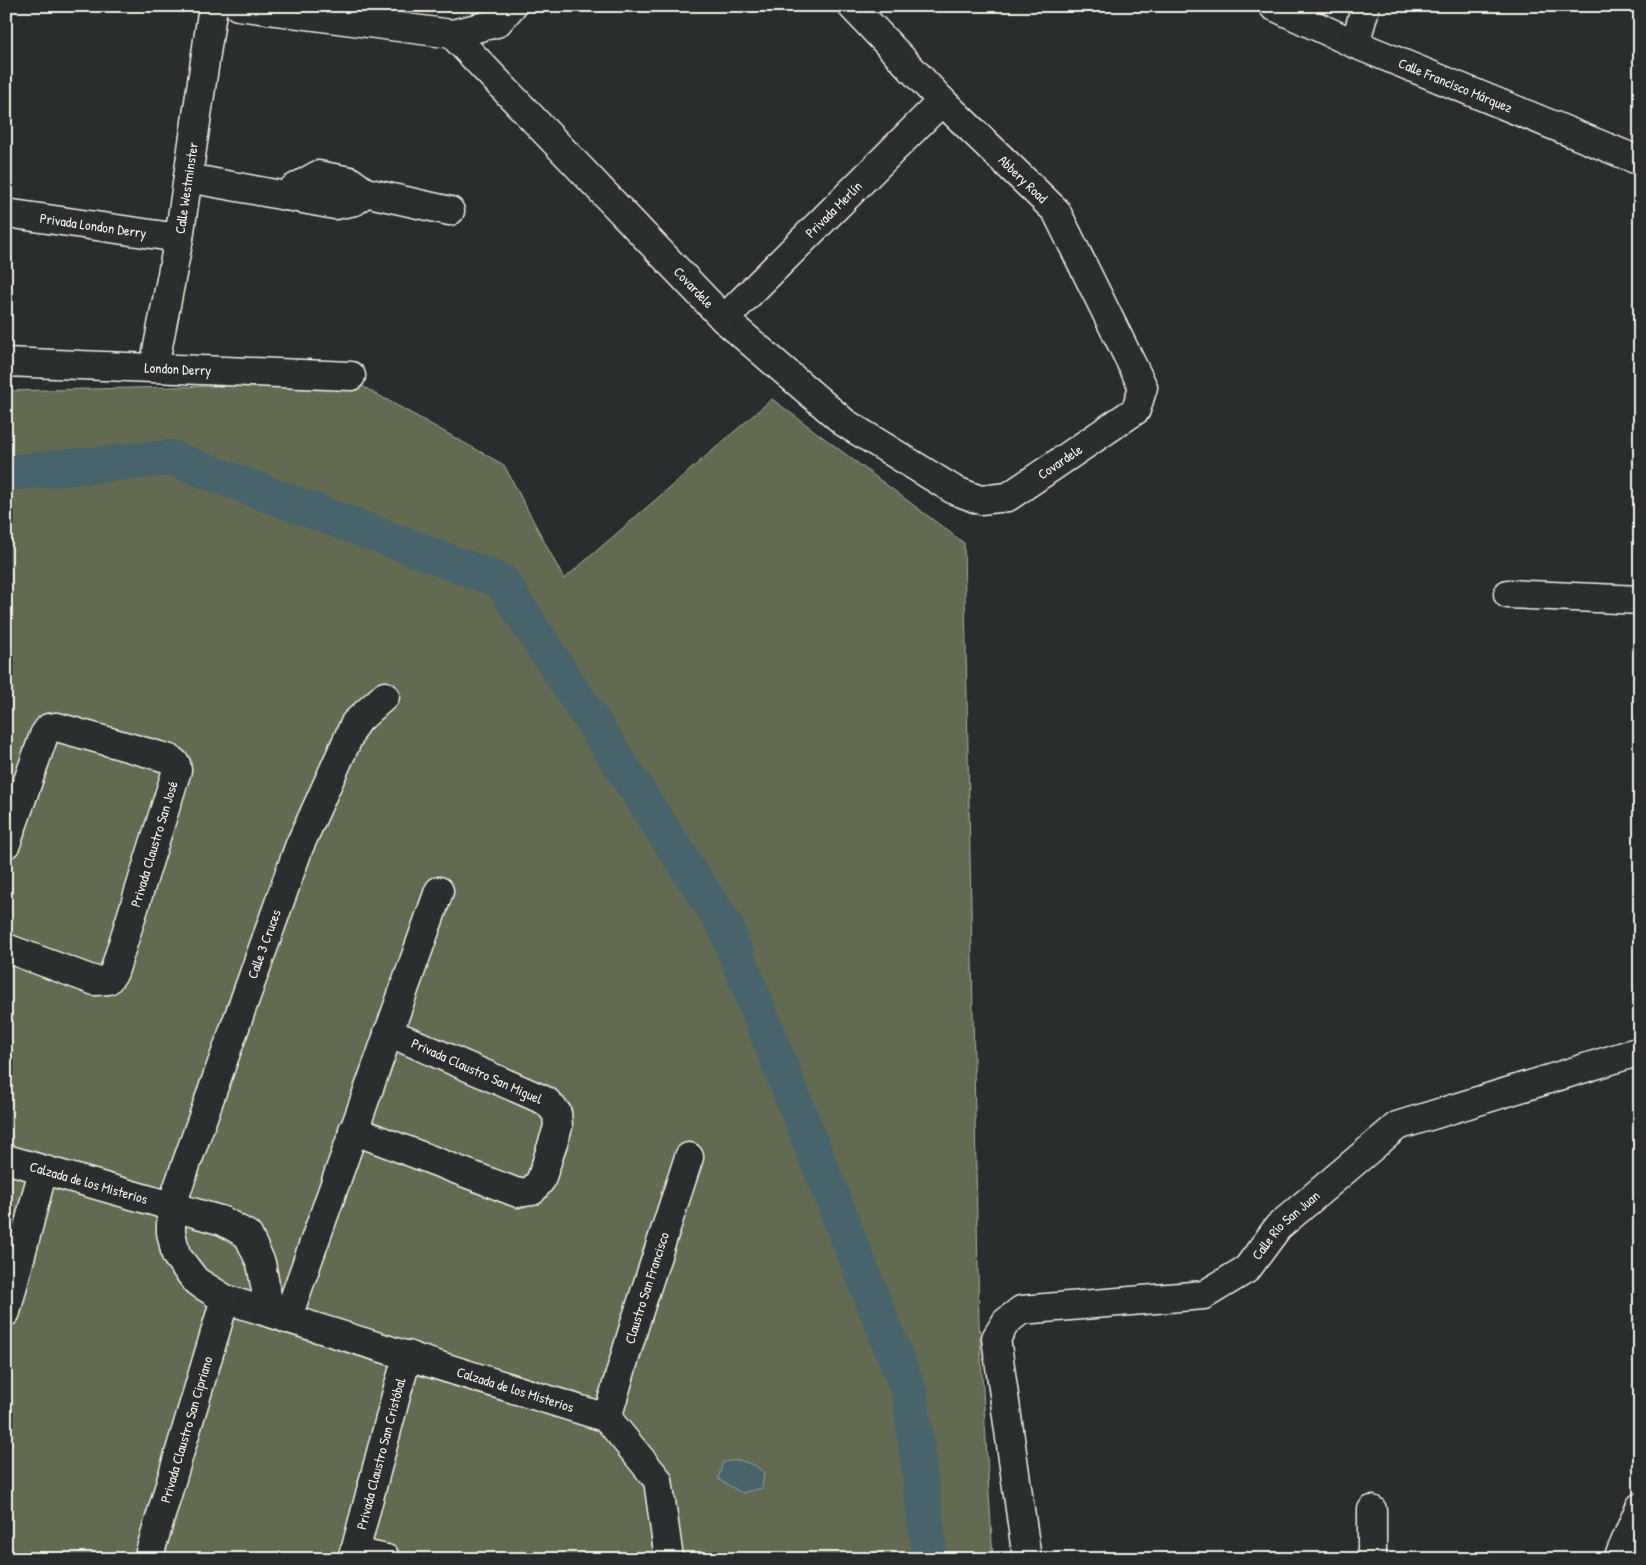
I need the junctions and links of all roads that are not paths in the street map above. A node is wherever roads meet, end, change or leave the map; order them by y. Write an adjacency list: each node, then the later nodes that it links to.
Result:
1 (213, 6): 11 (street, Calle Westminster)
2 (238, 6): 7 (street)
3 (512, 6): 7 (street)
4 (852, 6): 9 (street, Abbery Road)
5 (1273, 6): 8 (street, Calle Francisco Márquez)
6 (1364, 6): 8 (street)
7 (452, 34): 15 (street, Covardele)
8 (1354, 44): 10 (street, Calle Francisco Márquez)
9 (942, 101): 15 (street, Privada Merlín); 19 (street, Abbery Road)
10 (1640, 160)
11 (188, 178): 12 (street); 14 (street, Calle Westminster)
12 (450, 212)
13 (6, 213): 14 (street, Privada London Derry)
14 (179, 238): 17 (street, Calle Westminster)
15 (724, 319): 19 (street, Covardele)
16 (6, 362): 17 (street, London Derry)
17 (154, 368): 18 (street, London Derry)
18 (351, 376)
19 (1143, 387)
20 (1508, 594): 21 (street)
21 (1640, 600)
22 (385, 696): 32 (street, Calle 3 Cruces)
23 (6, 844): 25 (street, Privada Claustro San José)
24 (439, 891): 26 (street)
25 (6, 948)
26 (388, 1032): 28 (street); 28 (street, Privada Claustro San Miguel)
27 (1640, 1051): 44 (street, Calle Río San Juan)
28 (353, 1130): 35 (street)
29 (689, 1157): 37 (street, Claustro San Francisco)
30 (6, 1159): 31 (street, Calzada de los Misterios)
31 (43, 1170): 32 (street, Calzada de los Misterios); 34 (street)
32 (171, 1207): 33 (street, Calzada de los Misterios); 35 (street, Calzada de los Misterios)
33 (225, 1299): 35 (street, Calzada de los Misterios); 41 (street, Privada Claustro San Cipriano)
34 (6, 1312)
35 (279, 1316): 36 (street, Calzada de los Misterios)
36 (408, 1355): 37 (street, Calzada de los Misterios); 40 (street, Privada Claustro San Cristóbal)
37 (607, 1418): 43 (street)
38 (1640, 1507): 46 (street)
39 (1372, 1510): 45 (street)
40 (353, 1555): 42 (street, Privada Claustro San Cristóbal)
41 (148, 1559)
42 (386, 1559)
43 (669, 1559)
44 (1027, 1559)
45 (1372, 1559)
46 (1618, 1559)

